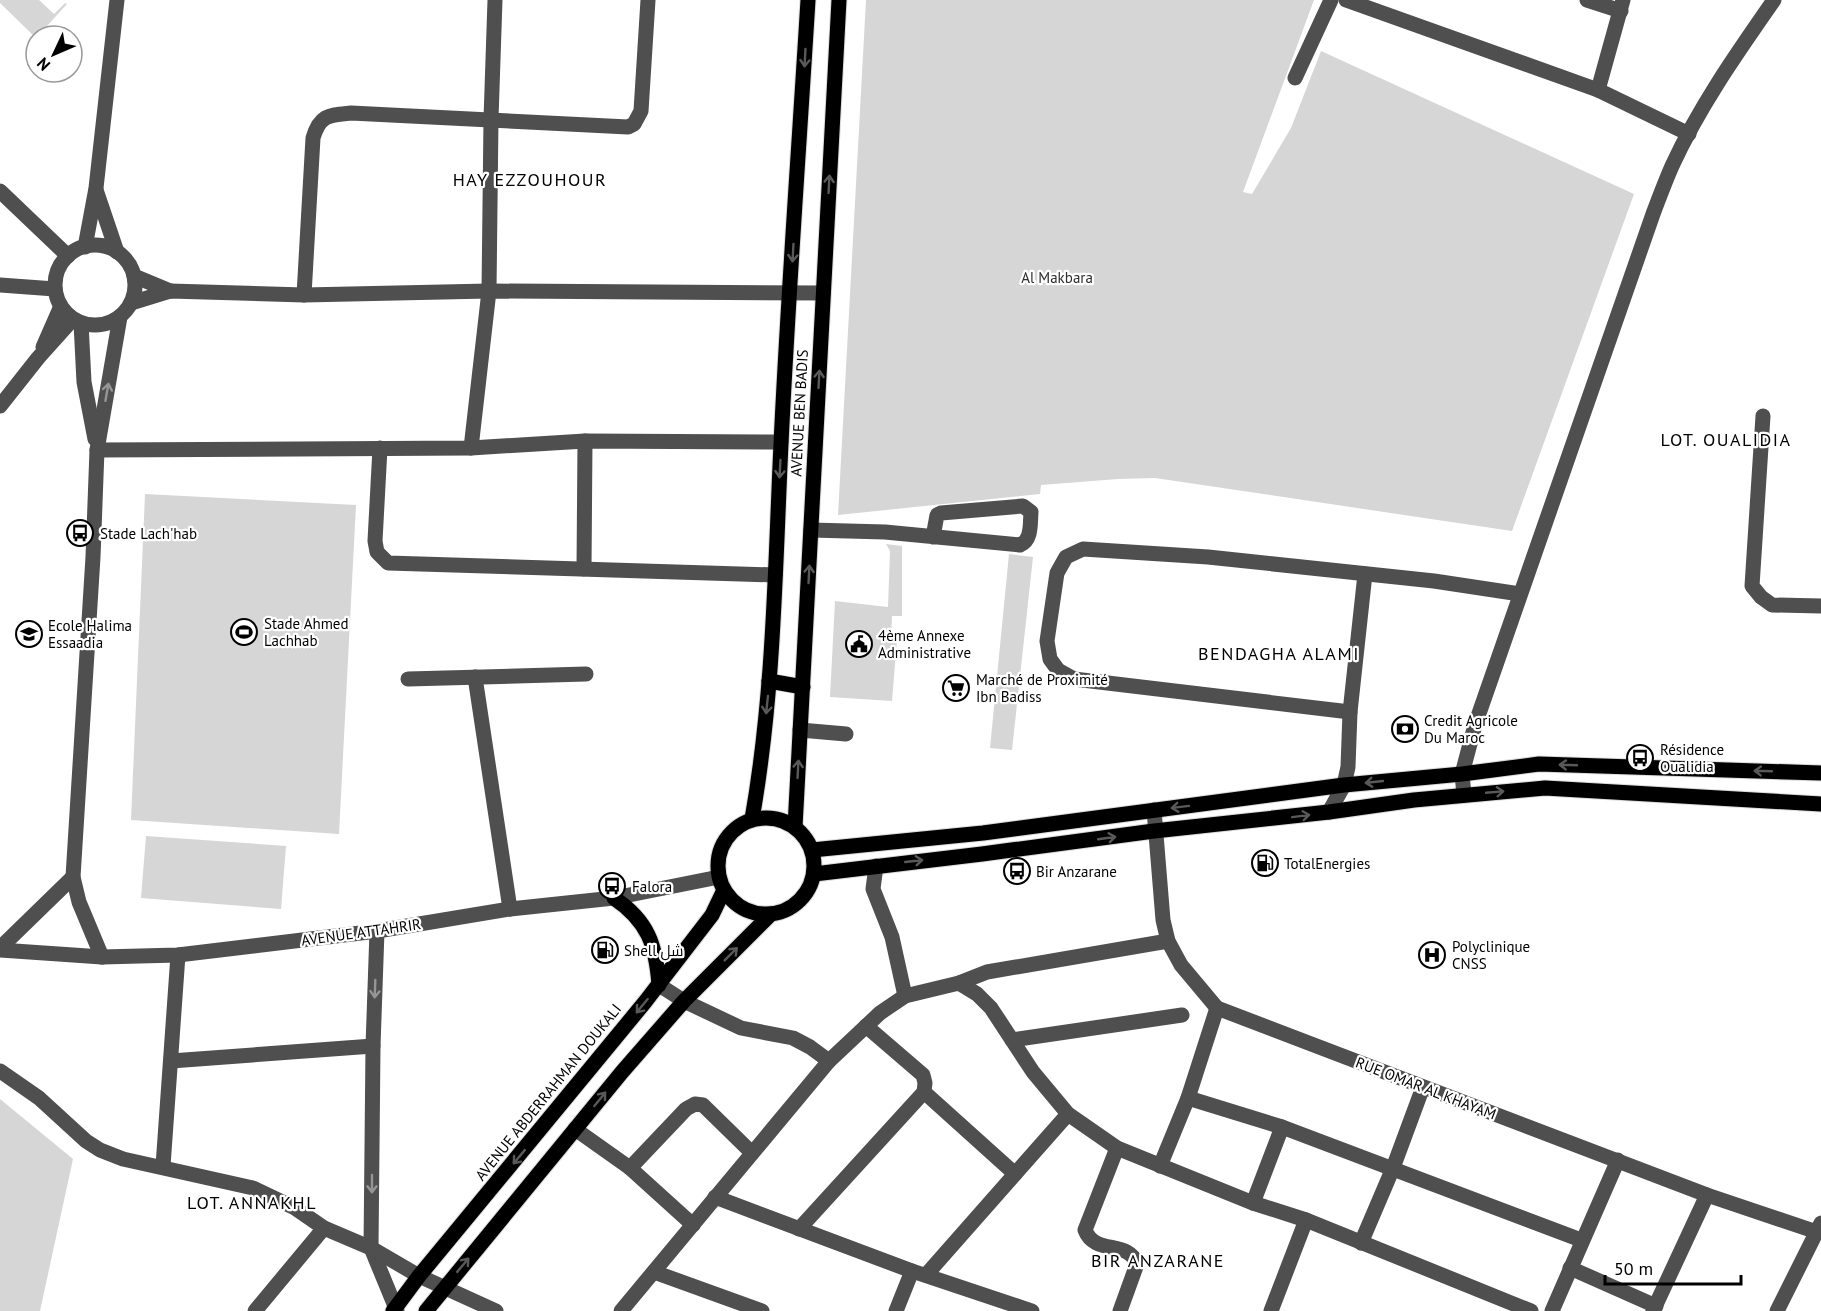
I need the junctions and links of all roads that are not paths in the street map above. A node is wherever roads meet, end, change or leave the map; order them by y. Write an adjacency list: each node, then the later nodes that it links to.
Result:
1 (117, 0): 15 (street)
2 (495, 0): 13 (street)
3 (648, 0): 13 (street)
4 (808, 0): 28 (main road, AVENUE BEN BADIS, one-way to 28)
5 (838, 0): 27 (main road, AVENUE BEN BADIS, one-way to 5)
6 (1331, 0): 11 (street)
7 (1346, 0): 12 (street)
8 (1587, 0): 10 (street)
9 (1774, 0): 14 (street)
10 (1622, 5): 12 (street)
11 (1295, 78)
12 (1598, 90): 14 (street)
13 (491, 119): 26 (street); 29 (street)
14 (1689, 134): 47 (street)
15 (96, 188): 18 (street); 19 (street)
16 (0, 190): 17 (street)
17 (36, 226): 20 (street); 21 (street)
18 (85, 247): 19 (street); 20 (street)
19 (117, 252): 22 (street)
20 (68, 256): 21 (street)
21 (58, 270): 24 (street)
22 (134, 276): 25 (street); 30 (street)
23 (0, 285): 24 (street)
24 (55, 289): 31 (street)
25 (170, 291): 29 (street); 30 (street)
26 (489, 291): 28 (street); 29 (street); 40 (street)
27 (823, 293): 28 (street); 42 (main road, AVENUE BEN BADIS, one-way to 27)
28 (790, 294): 38 (main road, AVENUE BEN BADIS)
29 (304, 295)
30 (131, 303): 32 (street)
31 (61, 306): 33 (street); 34 (street)
32 (120, 317): 33 (street); 41 (street, one-way to 32)
33 (77, 321): 34 (street); 41 (street)
34 (38, 358): 35 (street)
35 (0, 406)
36 (1763, 416): 48 (street)
37 (585, 441): 38 (street); 40 (street); 44 (street)
38 (781, 442): 46 (main road, AVENUE BEN BADIS, one-way to 46)
39 (380, 448): 40 (street); 41 (street); 44 (street)
40 (471, 448)
41 (98, 450): 70 (street)
42 (811, 530): 43 (street); 53 (main road, AVENUE BEN BADIS, one-way to 42)
43 (933, 537): 43 (street)
44 (584, 569): 46 (street)
45 (1365, 574): 47 (street); 54 (street); 54 (street)
46 (775, 575): 52 (main road, AVENUE BEN BADIS)
47 (1520, 594): 58 (street)
48 (1821, 606)
49 (586, 674): 50 (street)
50 (475, 677): 51 (street); 73 (street)
51 (408, 679)
52 (769, 681): 53 (main road); 64 (main road, AVENUE BEN BADIS, one-way to 64)
53 (803, 687): 55 (main road, AVENUE BEN BADIS)
54 (1350, 712): 59 (street)
55 (800, 730): 56 (street); 65 (main road, AVENUE BEN BADIS, one-way to 55)
56 (846, 734)
57 (1821, 773): 58 (main road, one-way to 58)
58 (1462, 774): 59 (main road, one-way to 59); 60 (street)
59 (1344, 785): 62 (main road, one-way to 62); 63 (street)
60 (1464, 795): 61 (main road, one-way to 61); 63 (main road)
61 (1821, 804)
62 (1154, 810): 66 (street, RUE OMAR AL KHAYAM); 67 (main road)
63 (1329, 812): 66 (main road, one-way to 63)
64 (752, 819): 65 (main road); 71 (main road)
65 (795, 827): 67 (main road)
66 (1154, 831): 68 (main road, one-way to 66); 76 (street, RUE OMAR AL KHAYAM)
67 (812, 850): 69 (main road)
68 (876, 866): 69 (main road); 82 (street)
69 (814, 874): 74 (main road)
70 (73, 877): 77 (street); 79 (street)
71 (721, 884): 72 (street, AVENUE ATTAHRIR); 74 (main road); 81 (main road, AVENUE ABDERRAHMAN DOUKALI)
72 (614, 898): 73 (street, AVENUE ATTAHRIR); 81 (main road)
73 (510, 909): 75 (street, AVENUE ATTAHRIR)
74 (770, 915): 83 (main road, one-way to 74)
75 (377, 931): 78 (street, AVENUE ATTAHRIR); 88 (street, one-way to 88)
76 (1168, 941): 80 (street); 84 (street, RUE OMAR AL KHAYAM)
77 (0, 949): 79 (street, AVENUE ATTAHRIR)
78 (178, 955): 79 (street, AVENUE ATTAHRIR); 89 (street)
79 (102, 957)
80 (959, 983): 82 (street); 87 (street)
81 (659, 985): 83 (street); 120 (main road, AVENUE ABDERRAHMAN DOUKALI, one-way to 120)
82 (905, 996): 86 (street)
83 (684, 1001): 90 (street); 97 (main road, one-way to 83)
84 (1217, 1008): 92 (street, RUE OMAR AL KHAYAM); 94 (street)
85 (1182, 1015): 87 (street)
86 (866, 1026): 90 (street); 93 (street)
87 (1012, 1040): 95 (street)
88 (373, 1046): 89 (street); 116 (street, one-way to 116)
89 (171, 1061): 101 (street)
90 (829, 1061): 99 (street)
91 (0, 1071): 101 (street)
92 (1423, 1087): 100 (street, RUE OMAR AL KHAYAM); 104 (street)
93 (924, 1092): 105 (street); 113 (street)
94 (1188, 1098): 96 (street); 102 (street)
95 (1068, 1114): 98 (street); 105 (street)
96 (1282, 1127): 104 (street); 108 (street)
97 (575, 1130): 103 (street); 121 (main road, one-way to 97)
98 (1117, 1148): 102 (street); 132 (street)
99 (752, 1153): 103 (street); 107 (street)
100 (1618, 1160): 106 (street, RUE OMAR AL KHAYAM); 114 (street)
101 (163, 1166): 112 (street)
102 (1160, 1166): 108 (street)
103 (630, 1168): 110 (street)
104 (1393, 1168): 114 (street); 115 (street)
105 (1016, 1174): 119 (street)
106 (1707, 1195): 111 (street, RUE OMAR AL KHAYAM); 123 (street)
107 (714, 1197): 110 (street); 113 (street)
108 (1253, 1203): 109 (street)
109 (1306, 1220): 115 (street); 133 (street)
110 (693, 1225): 118 (street)
111 (1819, 1227): 136 (street)
112 (324, 1228): 116 (street); 125 (street)
113 (799, 1228): 119 (street)
114 (1581, 1240): 117 (street)
115 (1361, 1243): 134 (street)
116 (371, 1248): 120 (street); 124 (street)
117 (1570, 1268): 123 (street); 135 (street)
118 (654, 1272): 128 (street); 129 (street)
119 (919, 1273): 122 (street); 130 (street)
120 (419, 1276): 121 (street); 124 (main road, AVENUE ABDERRAHMAN DOUKALI)
121 (444, 1288): 126 (main road); 127 (street)
122 (992, 1304): 131 (street)
123 (1654, 1308)
124 (395, 1310)
125 (255, 1311)
126 (426, 1311)
127 (496, 1311)
128 (621, 1311)
129 (762, 1311)
130 (896, 1311)
131 (1032, 1311)
132 (1120, 1311)
133 (1271, 1311)
134 (1531, 1311)
135 (1552, 1311)
136 (1777, 1311)

